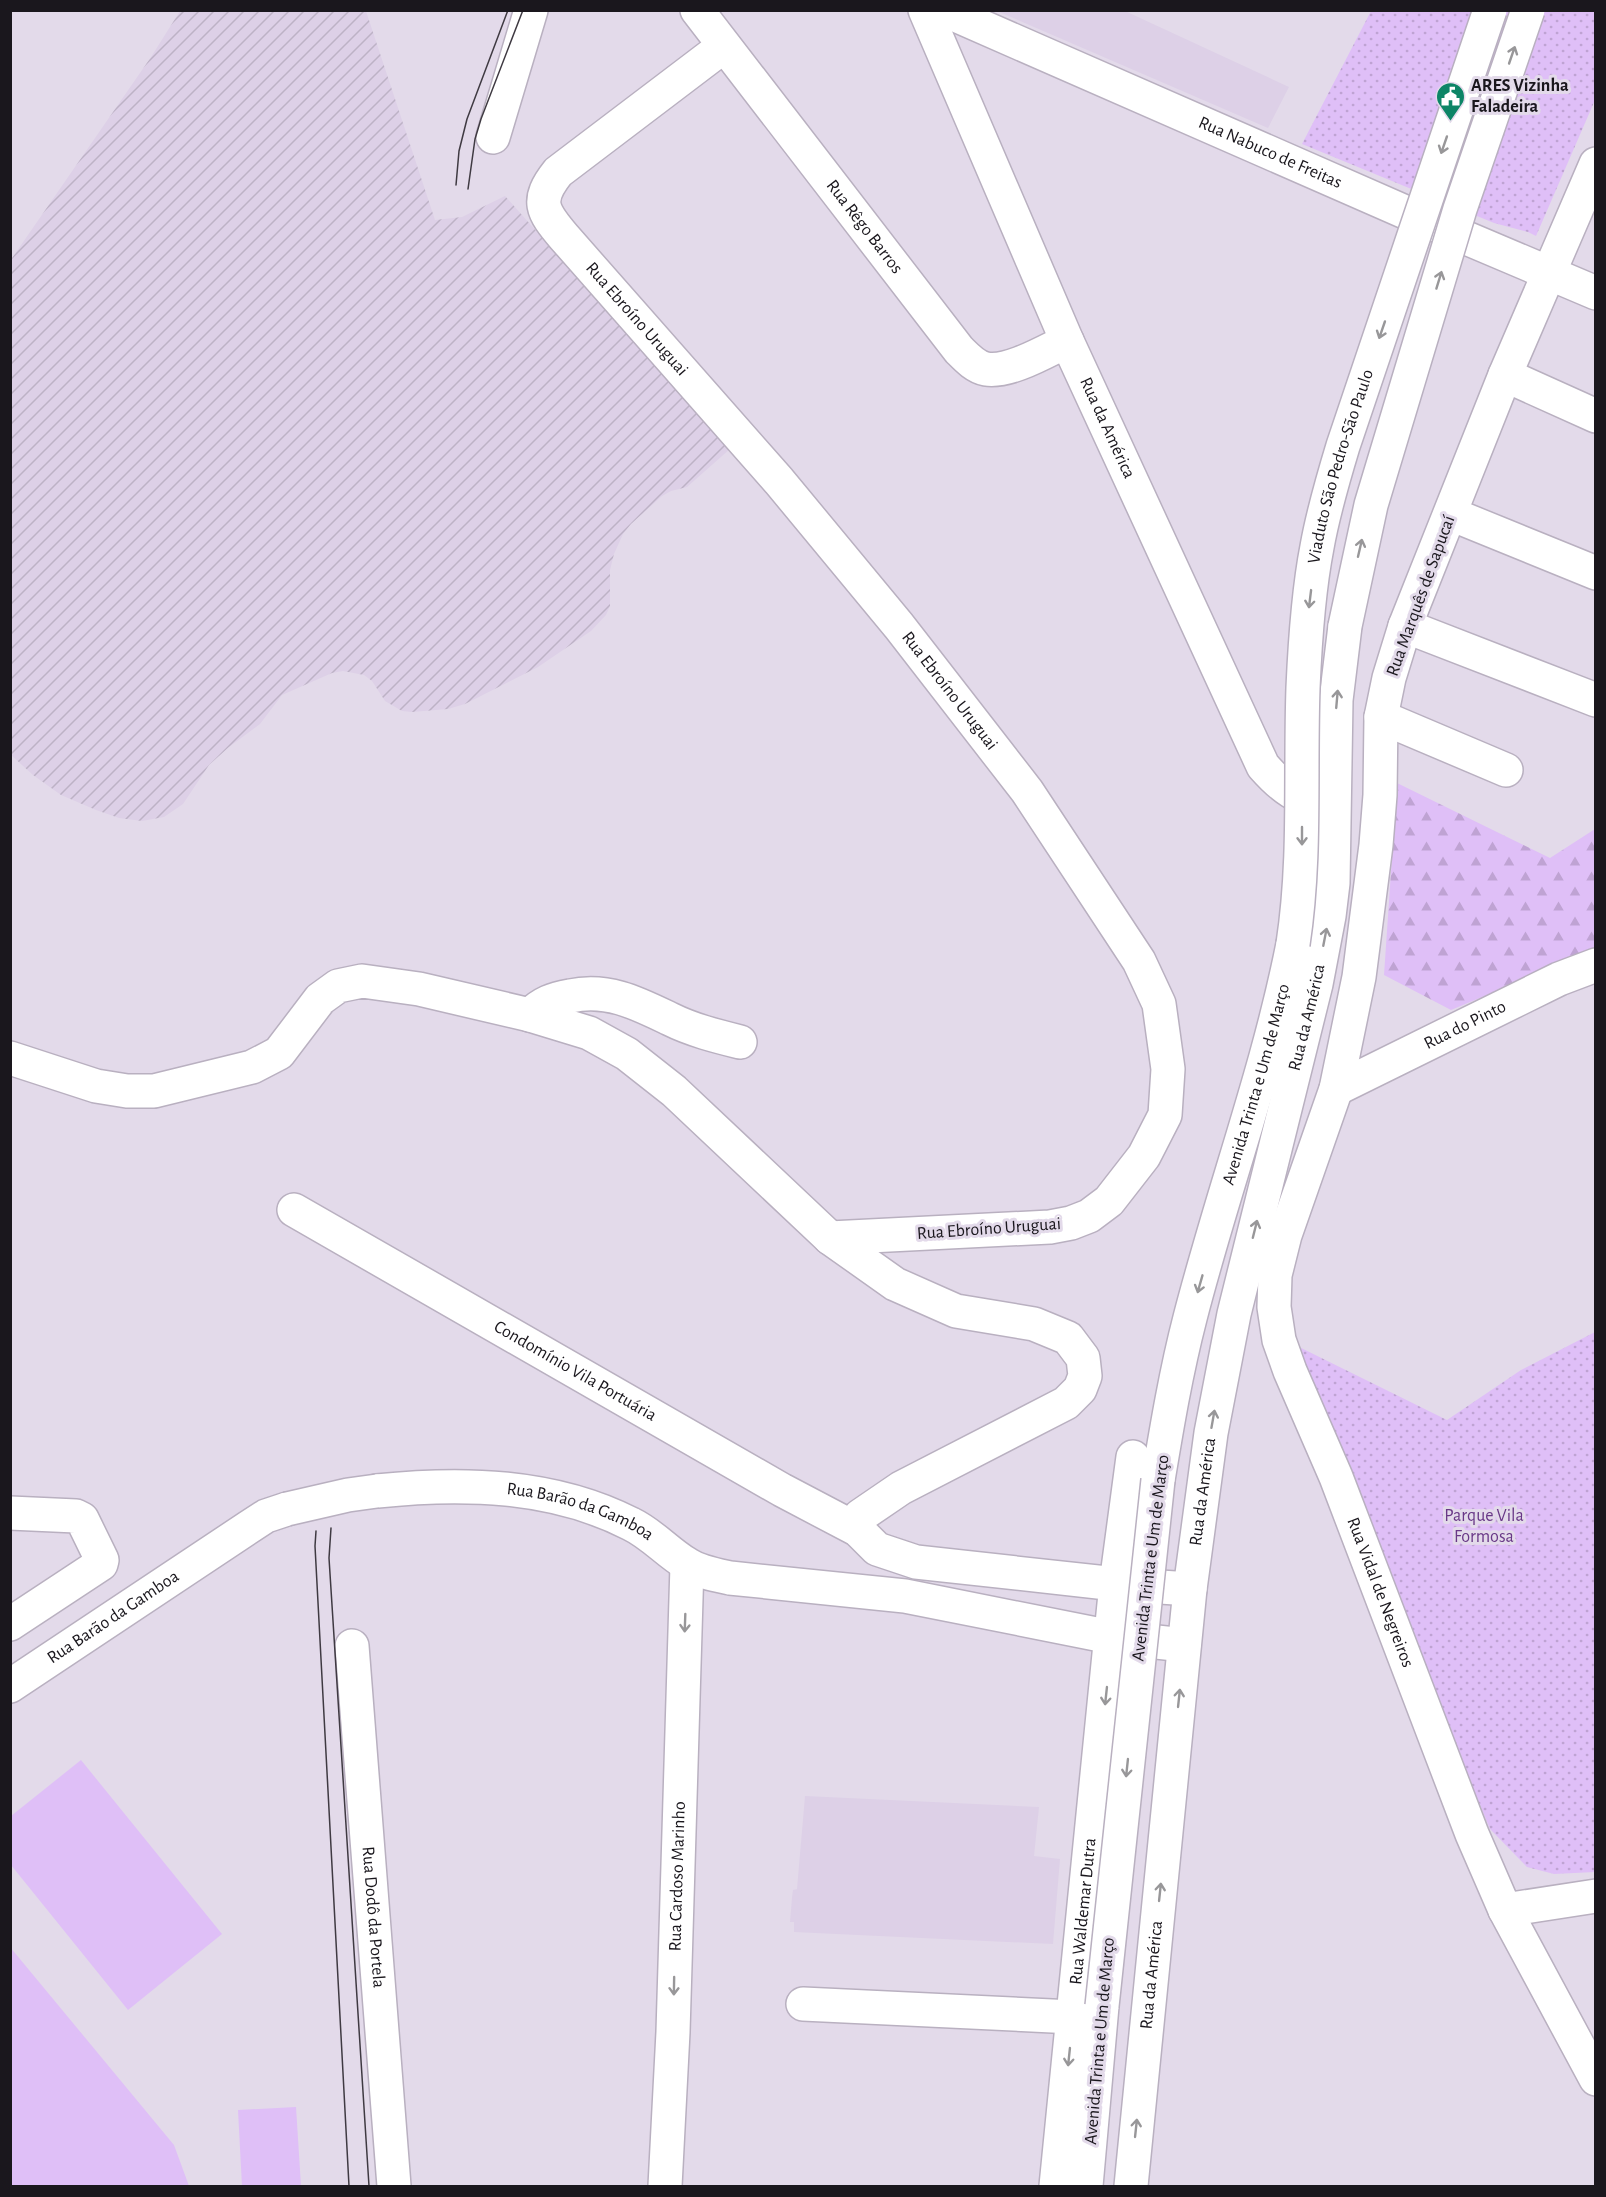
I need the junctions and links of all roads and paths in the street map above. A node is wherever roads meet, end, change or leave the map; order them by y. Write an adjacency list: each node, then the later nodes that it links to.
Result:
1 (531, 10): 8 (street)
2 (697, 10): 7 (street, Rua Rêgo Barros)
3 (925, 10): 12 (street, Rua da América)
4 (944, 10): 10 (street, Rua Nabuco de Freitas)
5 (1490, 10): 23 (street, Viaduto São Pedro-São Paulo, one-way to 23, bridge)
6 (1528, 10): 17 (street, Viaduto São Pedro-São Paulo, one-way to 6, bridge)
7 (724, 46): 12 (street, Rua Rêgo Barros); 30 (street, Rua Ebroíno Uruguai)
8 (493, 137)
9 (1596, 164): 10 (street, Rua Marquês de Sapucaí)
10 (1549, 272): 11 (street, Rua Nabuco de Freitas); 13 (street, Rua Marquês de Sapucaí)
11 (1596, 292)
12 (1067, 341): 22 (street, Rua da América)
13 (1505, 375): 14 (street); 15 (street, Rua Marquês de Sapucaí)
14 (1596, 416)
15 (1451, 514): 16 (street); 18 (street, Rua Marquês de Sapucaí)
16 (1596, 573)
17 (1345, 626): 22 (street, Rua da América, one-way to 17)
18 (1405, 626): 19 (street); 20 (street, Rua Marquês de Sapucaí)
19 (1596, 700)
20 (1381, 717): 21 (street); 28 (street, Rua Marquês de Sapucaí)
21 (1506, 770)
22 (1333, 809): 36 (street, Rua da América, one-way to 22)
23 (1293, 944): 45 (street, Avenida Trinta e Um de Março, one-way to 45, bridge)
24 (1596, 965): 28 (street, Rua do Pinto)
25 (530, 1015): 26 (street); 27 (street); 30 (street)
26 (740, 1042)
27 (10, 1058)
28 (1336, 1089): 43 (street, Rua Vidal de Negreiros)
29 (294, 1209): 33 (street, Condomínio Vila Portuária)
30 (830, 1238): 33 (street)
31 (1133, 1457): 35 (street, Rua Waldemar Dutra)
32 (10, 1513): 37 (street)
33 (858, 1530): 35 (street, Condomínio Vila Portuária)
34 (687, 1564): 38 (street, Rua Barão da Gamboa); 41 (street, Rua Barão da Gamboa, bridge); 48 (street, Rua Cardoso Marinho, one-way to 48)
35 (1116, 1584): 36 (street, Condomínio Vila Portuária); 38 (street, Rua Waldemar Dutra)
36 (1190, 1589): 39 (street, Rua da América)
37 (10, 1624)
38 (1112, 1637): 39 (street, Rua Barão da Gamboa); 45 (street, Rua Waldemar Dutra, one-way to 45)
39 (1184, 1645): 51 (street, Rua da América, one-way to 39)
40 (352, 1646): 47 (street, Rua Dodô da Portela)
41 (10, 1686)
42 (1596, 1896): 43 (street)
43 (1505, 1910): 46 (street, Rua Vidal de Negreiros)
44 (803, 2004): 45 (street)
45 (1088, 2012): 49 (street, Rua Waldemar Dutra, one-way to 49); 50 (street, Avenida Trinta e Um de Março)
46 (1596, 2079)
47 (394, 2187)
48 (665, 2187)
49 (1056, 2187)
50 (1086, 2187)
51 (1131, 2187)

